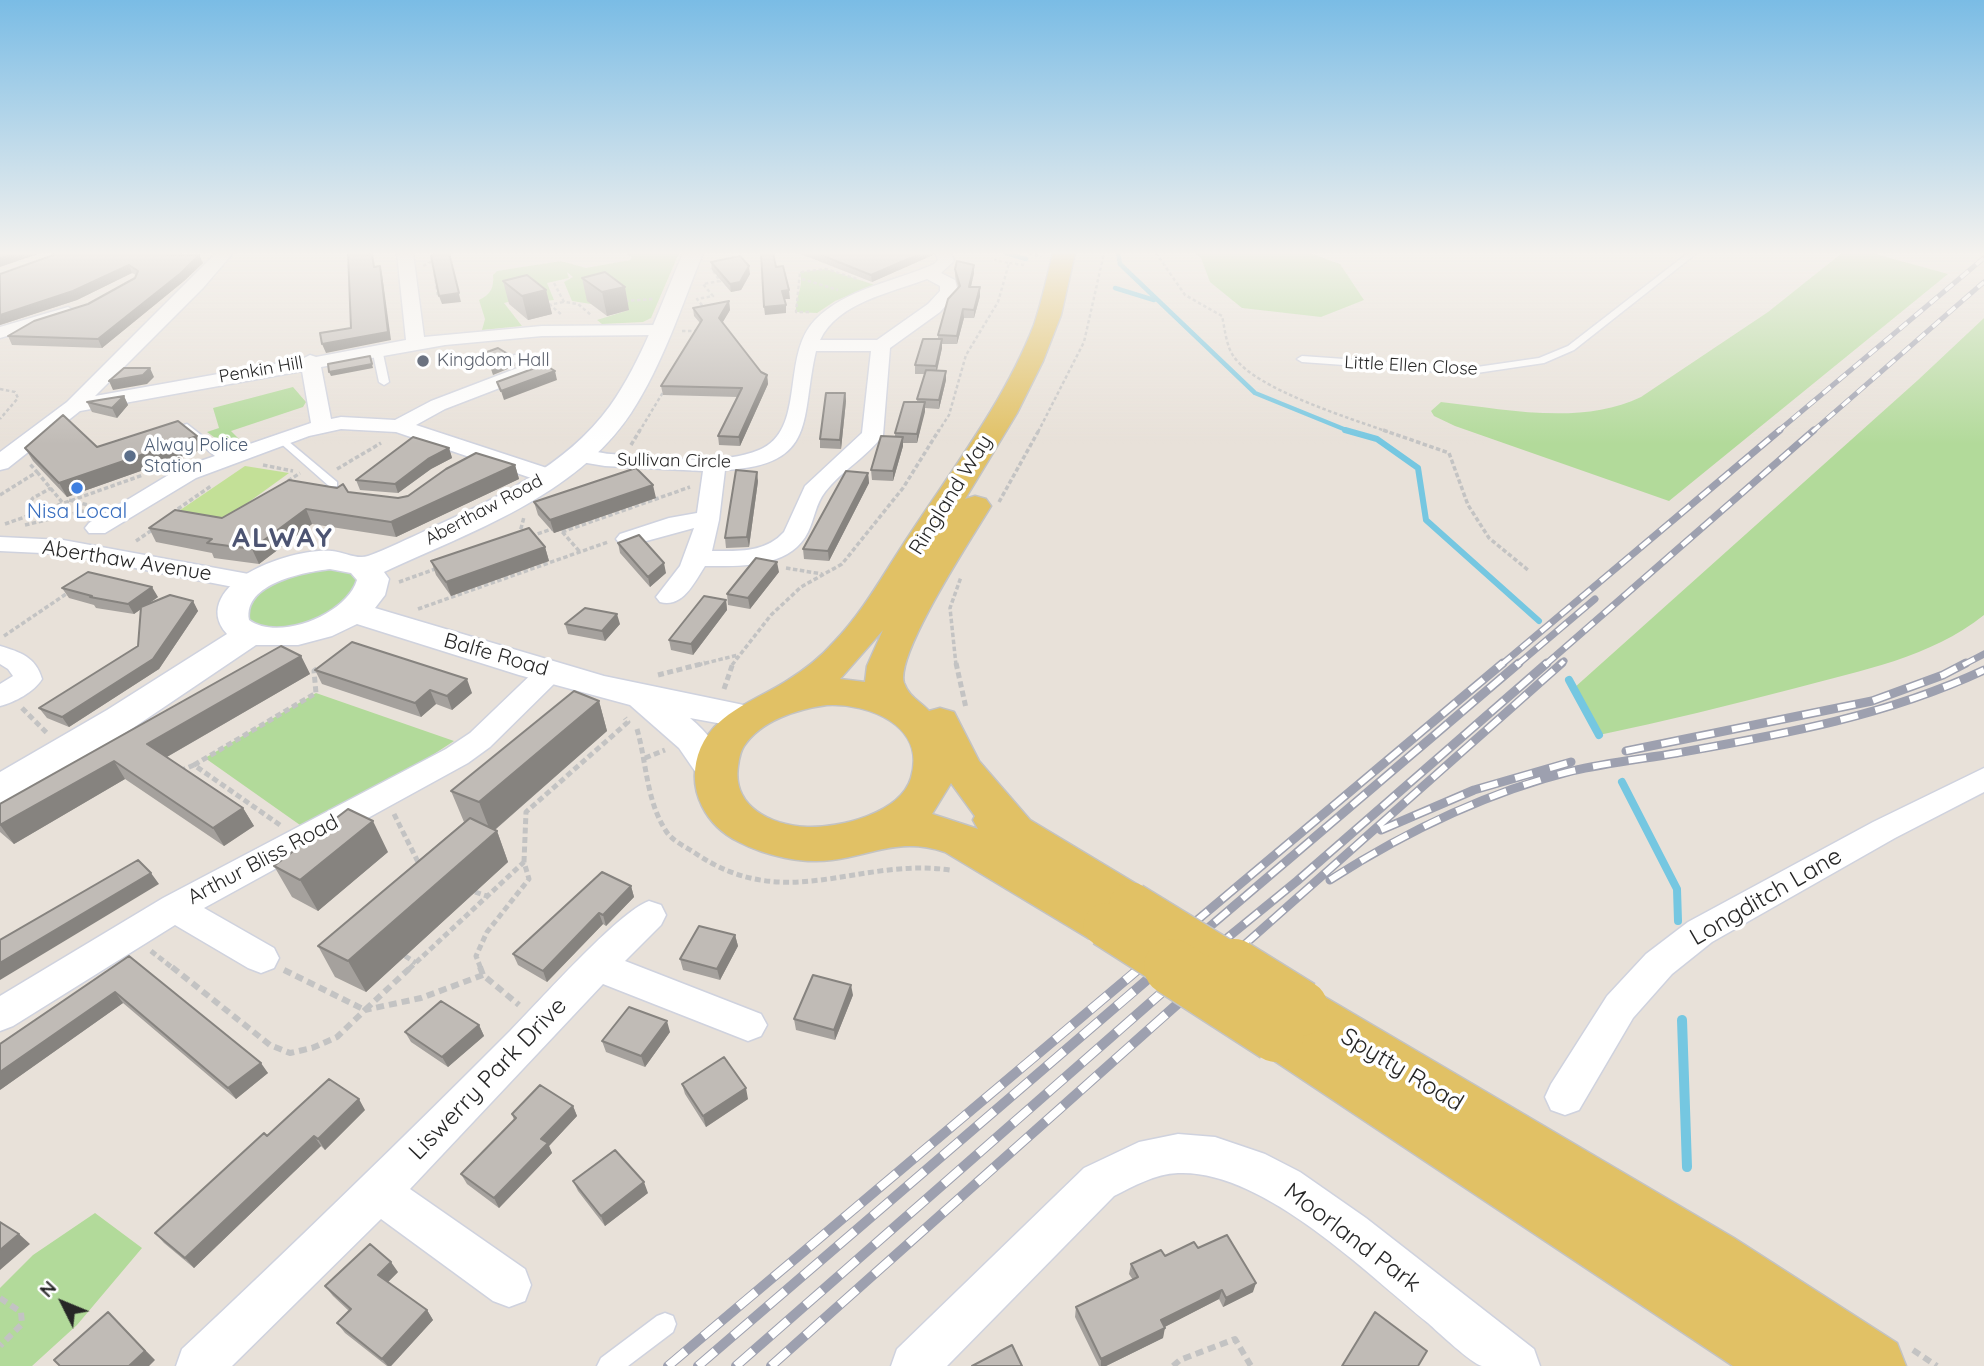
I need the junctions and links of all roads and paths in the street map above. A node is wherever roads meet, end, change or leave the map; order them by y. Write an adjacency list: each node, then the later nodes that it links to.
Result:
1 (51, 317): 17 (street)
2 (164, 317): 29 (street)
3 (413, 317): 19 (street)
4 (593, 317): 15 (path)
5 (665, 317): 16 (street, Aberthaw Road)
6 (828, 317): 20 (street, Sullivan Circle)
7 (922, 317): 21 (street)
8 (989, 317): 66 (path)
9 (1047, 317): 81 (main road, Ringland Way)
10 (1071, 317): 62 (main road, Ringland Way)
11 (1090, 317): 51 (path)
12 (1222, 317): 65 (path)
13 (1611, 317): 24 (lane, Little Ellen Close)
14 (696, 322): 18 (path)
15 (607, 329): 16 (street, Penkin Hill); 19 (street, Penkin Hill)
16 (659, 330): 36 (street, Aberthaw Road)
17 (0, 333)
18 (695, 339)
19 (416, 343): 22 (street, Penkin Hill)
20 (808, 345): 21 (street); 41 (street, Sullivan Circle)
21 (881, 346): 60 (street)
22 (377, 349): 25 (street, Penkin Hill); 26 (lane)
23 (522, 359): 32 (street)
24 (1301, 359)
25 (310, 361): 29 (street, Penkin Hill); 31 (street)
26 (384, 382)
27 (668, 384): 38 (path)
28 (0, 388): 30 (path)
29 (74, 406): 39 (street)
30 (0, 419)
31 (323, 426): 32 (street); 34 (street)
32 (402, 427): 35 (street); 46 (path)
33 (152, 435): 37 (lane)
34 (282, 439): 37 (street); 46 (lane)
35 (483, 453): 42 (street); 45 (street)
36 (577, 455): 38 (street, Sullivan Circle); 45 (street, Aberthaw Road)
37 (225, 458): 55 (street)
38 (621, 460): 41 (street, Sullivan Circle)
39 (0, 463)
40 (262, 465): 46 (path)
41 (715, 465): 54 (street)
42 (453, 469)
43 (37, 472): 47 (path)
44 (150, 472): 49 (path)
45 (548, 476): 64 (street, Aberthaw Road)
46 (329, 480)
47 (51, 488): 50 (path); 52 (path)
48 (686, 488): 56 (path)
49 (69, 500): 50 (path); 52 (path)
50 (62, 502): 52 (path)
51 (993, 512)
52 (30, 513)
53 (525, 514): 56 (path)
54 (707, 519): 57 (street); 61 (street)
55 (97, 528)
56 (562, 532): 59 (path)
57 (622, 540): 59 (path)
58 (0, 544): 68 (street, Aberthaw Avenue)
59 (580, 552): 71 (path)
60 (771, 552): 61 (street); 66 (path)
61 (699, 559): 70 (street)
62 (951, 567): 80 (main road, Ringland Way); 82 (path); 95 (main road, Ringland Way)
63 (439, 568): 67 (path)
64 (365, 569): 68 (street); 71 (street)
65 (1528, 570)
66 (824, 574): 74 (path)
67 (399, 582)
68 (254, 583): 72 (street)
69 (78, 585): 73 (path)
70 (669, 597)
71 (369, 617): 72 (street); 77 (street, Balfe Road)
72 (250, 634): 83 (street)
73 (0, 639)
74 (739, 654): 79 (path); 81 (path)
75 (0, 655): 78 (street)
76 (325, 663): 87 (path)
77 (551, 671): 79 (street, Balfe Road); 92 (street, Arthur Bliss Road)
78 (3, 695): 83 (path)
79 (622, 698): 81 (street, Balfe Road); 85 (street, Balfe Road); 85 (path); 86 (path)
80 (897, 705): 81 (main road, Balfe Road); 88 (main road, Balfe Road)
81 (743, 707): 85 (main road)
82 (968, 715)
83 (67, 752): 91 (street)
84 (580, 755): 86 (path)
85 (703, 755): 97 (main road)
86 (589, 757): 94 (path)
87 (194, 765): 89 (path); 96 (path)
88 (935, 768): 95 (main road, Spytty Road); 97 (main road)
89 (171, 774)
90 (1984, 779): 116 (street, Longditch Lane)
91 (0, 790)
92 (385, 796): 96 (street, Arthur Bliss Road); 99 (path)
93 (523, 805): 94 (path)
94 (530, 808): 98 (path)
95 (1016, 834): 103 (main road, Spytty Road)
96 (301, 840): 102 (street, Arthur Bliss Road)
97 (847, 841): 103 (main road, Spytty Road)
98 (524, 862): 101 (path); 110 (path)
99 (420, 867)
100 (475, 892): 101 (path)
101 (487, 896): 108 (path)
102 (175, 908): 105 (street, Arthur Bliss Road); 107 (street)
103 (1118, 914): 113 (main road, Spytty Road, bridge)
104 (649, 915): 109 (street, Liswerry Park Drive)
105 (131, 935): 111 (path); 112 (street, Arthur Bliss Road)
106 (405, 956): 108 (path)
107 (261, 958): 111 (path)
108 (416, 963): 111 (path)
109 (597, 966): 114 (street, Liswerry Park Drive); 115 (street)
110 (482, 975): 111 (path); 114 (path)
111 (365, 1010)
112 (0, 1015)
113 (1288, 1021): 128 (main road, Spytty Road); 129 (main road, Spytty Road)
114 (541, 1024): 117 (street, Liswerry Park Drive)
115 (748, 1026)
116 (1565, 1097)
117 (379, 1192): 118 (street); 122 (street, Liswerry Park Drive)
118 (509, 1285)
119 (0, 1298): 121 (path)
120 (665, 1324): 123 (lane)
121 (0, 1346)
122 (199, 1366)
123 (609, 1366)
124 (914, 1366): 127 (street, Moorland Park)
125 (1173, 1366): 126 (path)
126 (1251, 1366)
127 (1517, 1366)
128 (1790, 1366)
129 (1874, 1366)

